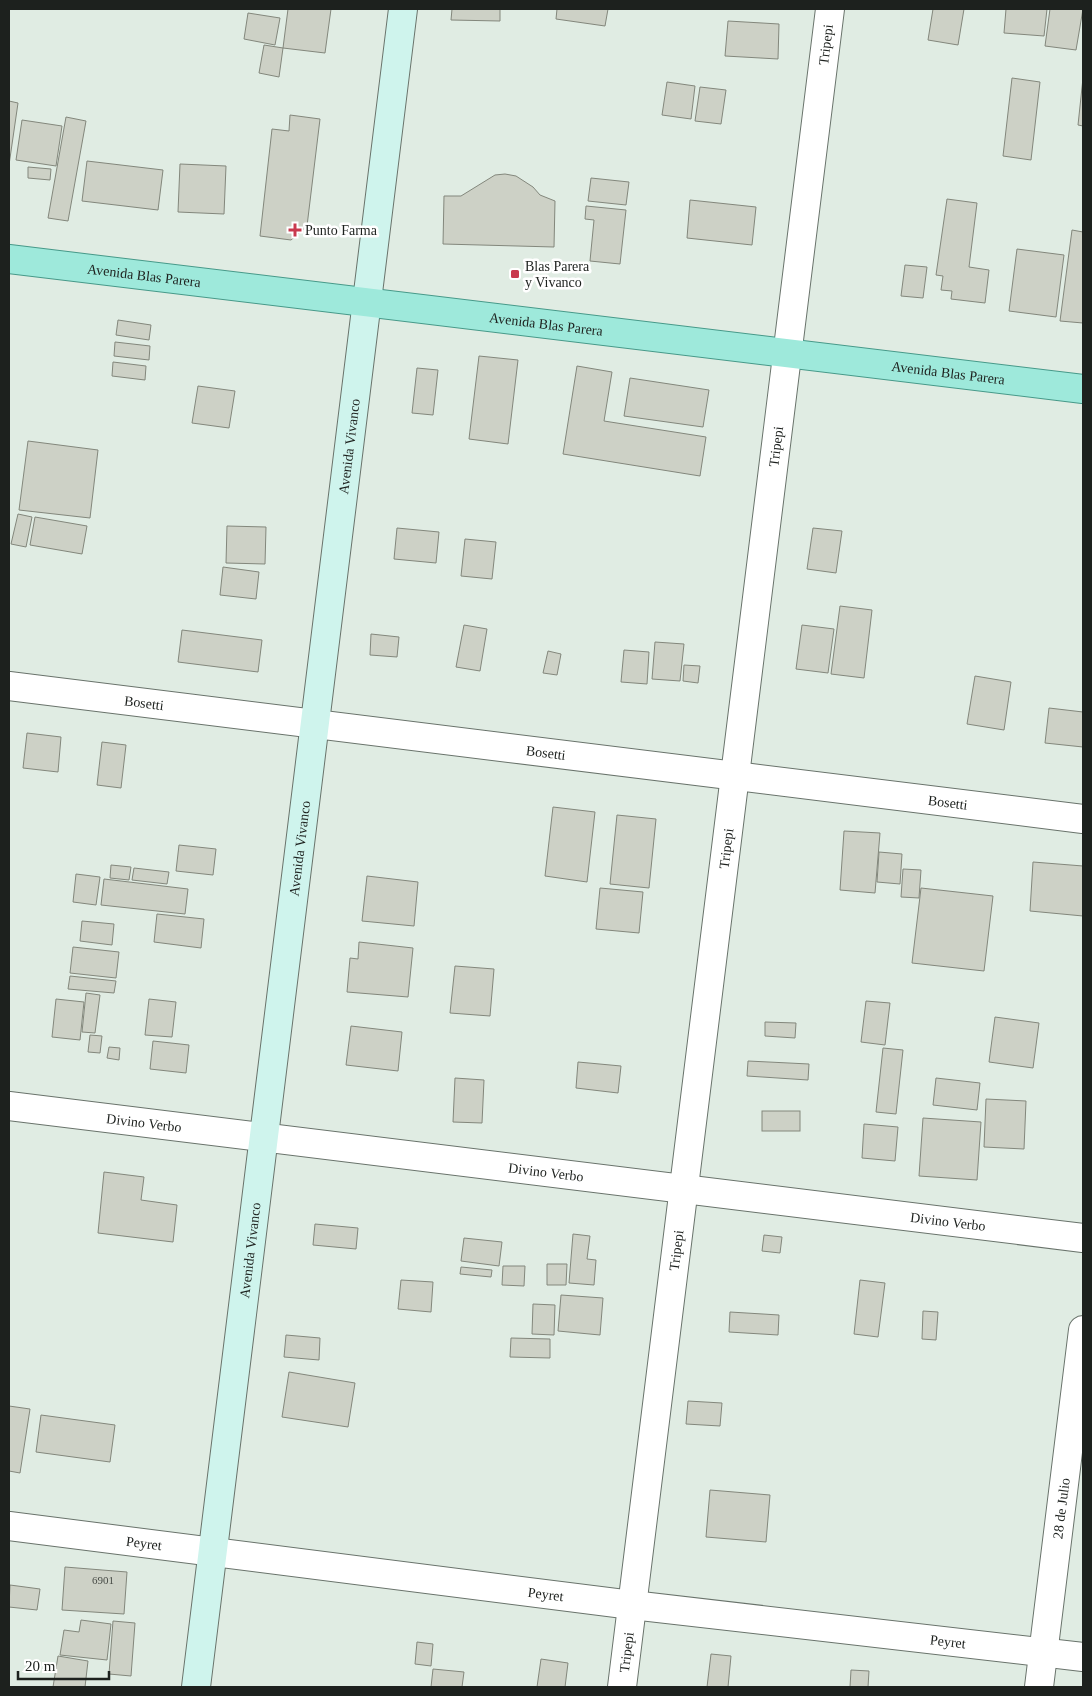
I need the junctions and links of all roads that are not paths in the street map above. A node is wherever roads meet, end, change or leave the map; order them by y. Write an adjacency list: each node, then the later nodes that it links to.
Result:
1 (403, 9): 4 (street, Avenida Vivanco)
2 (830, 9): 5 (street, Tripepi)
3 (9, 259): 4 (main road, Avenida Blas Parera)
4 (367, 303): 5 (main road, Avenida Blas Parera); 8 (street, Avenida Vivanco)
5 (788, 353): 6 (main road, Avenida Blas Parera); 9 (street, Tripepi)
6 (1083, 389)
7 (9, 686): 8 (street, Bosetti)
8 (316, 724): 9 (street, Bosetti); 12 (street, Avenida Vivanco)
9 (735, 776): 10 (street, Bosetti); 13 (street, Tripepi)
10 (1083, 819)
11 (9, 1106): 12 (street, Divino Verbo)
12 (264, 1137): 13 (street, Divino Verbo); 17 (street, Avenida Vivanco)
13 (684, 1189): 14 (street, Divino Verbo); 18 (street, Tripepi)
14 (1083, 1238)
15 (1083, 1330): 19 (street, 28 de Julio)
16 (9, 1526): 17 (street, Peyret)
17 (213, 1551): 18 (street, Peyret); 21 (street, Avenida Vivanco)
18 (632, 1605): 19 (street, Peyret); 22 (street, Tripepi)
19 (1044, 1652): 20 (street, Peyret); 23 (street, 28 de Julio)
20 (1083, 1657)
21 (196, 1687)
22 (622, 1687)
23 (1039, 1687)

